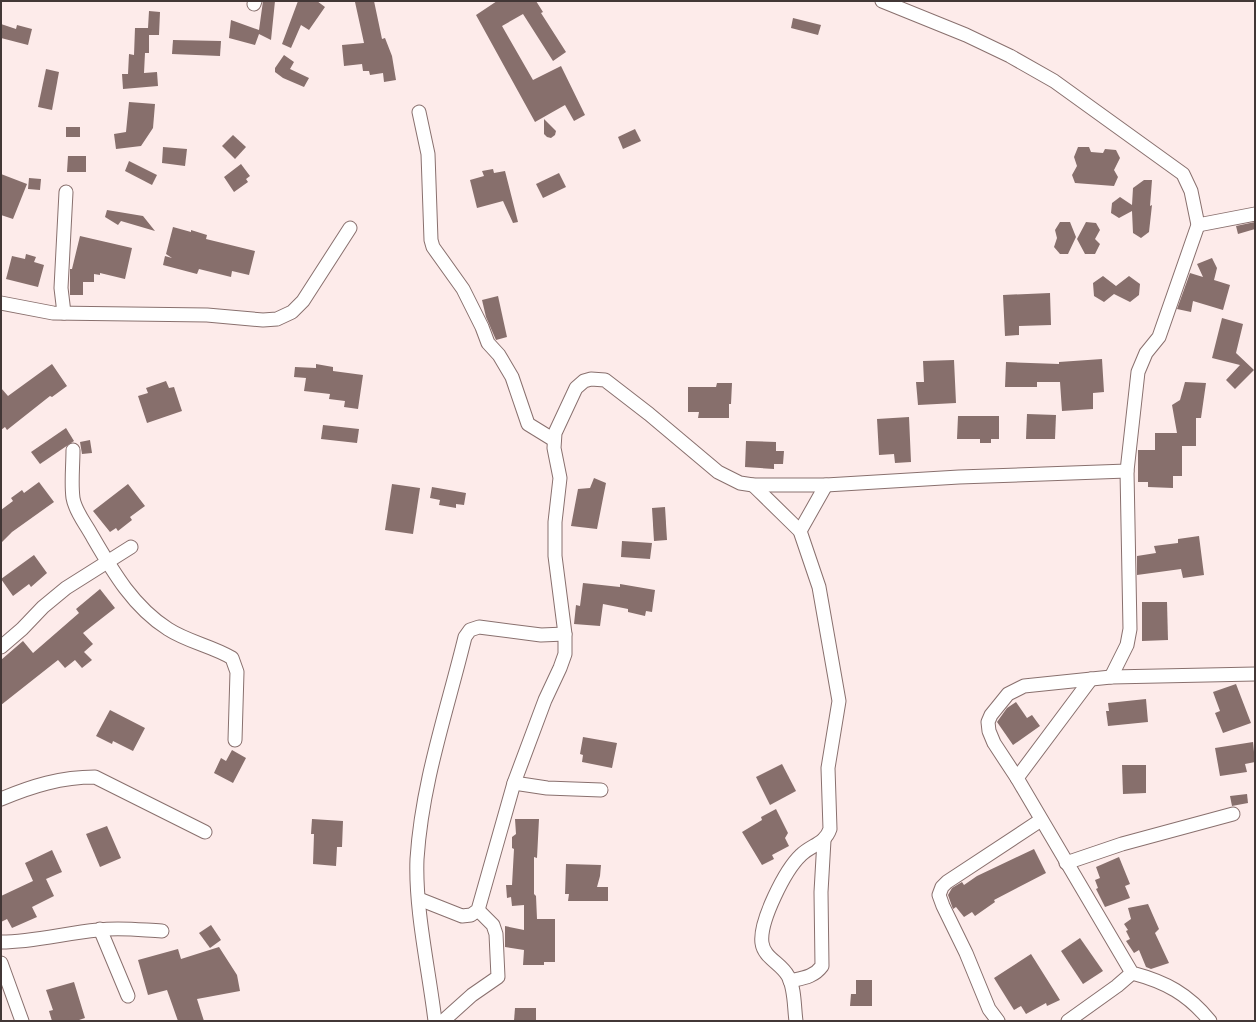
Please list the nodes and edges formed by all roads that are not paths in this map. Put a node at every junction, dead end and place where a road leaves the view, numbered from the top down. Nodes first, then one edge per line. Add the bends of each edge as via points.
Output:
1 (882, 1) edge
2 (419, 112) dead end
3 (66, 192) dead end
4 (1255, 214) edge
5 (1198, 225) junction
6 (350, 228) dead end
7 (1, 303) edge
8 (64, 313) junction
9 (554, 440) junction
10 (73, 450) dead end
11 (1127, 471) junction
12 (753, 485) junction
13 (826, 485) junction
14 (800, 531) junction
15 (131, 547) dead end
16 (107, 561) junction
17 (565, 634) junction
18 (1, 647) edge
19 (1255, 674) edge
20 (1110, 677) junction
21 (1091, 679) junction
22 (235, 740) dead end
23 (1017, 778) junction
24 (514, 783) junction
25 (600, 790) dead end
26 (1, 799) edge
27 (1233, 814) dead end
28 (1041, 820) junction
29 (205, 832) dead end
30 (824, 840) junction
31 (1066, 863) junction
32 (419, 899) junction
33 (478, 910) junction
34 (100, 929) junction
35 (162, 930) dead end
36 (1, 942) edge
37 (1, 963) edge
38 (1132, 973) junction
39 (790, 981) junction
40 (128, 996) dead end
41 (22, 1021) edge
42 (435, 1021) edge
43 (443, 1021) edge
44 (796, 1021) edge
45 (998, 1021) edge
46 (1068, 1021) edge
47 (1210, 1021) edge

1 - 5 street via 966,35 1060,85 1183,174 1191,191
2 - 9 street via 428,154 432,247 463,289 488,343 499,354 512,377 528,424
3 - 8 street via 61,288
4 - 5 street
5 - 11 street via 1159,337 1146,353 1138,372
6 - 8 street via 303,301 292,312 277,319 207,315
7 - 8 street via 43,312
9 - 12 street via 556,427 576,388 584,381 605,380 718,472 740,483
9 - 17 street via 560,478 555,522 555,556
10 - 16 street via 73,500
11 - 13 street
11 - 20 street via 1130,629 1127,645
12 - 13 street
12 - 14 street
13 - 14 street
14 - 30 street via 819,587 839,702 828,768 830,829
15 - 16 street
16 - 18 street via 66,588
16 - 22 street via 143,611 185,639 232,658 237,672
17 - 24 street via 564,659 545,700
17 - 32 street via 540,635 479,627 467,632 438,735 421,819 417,860
19 - 20 street
20 - 21 street
21 - 23 street
21 - 23 street via 1024,686 1008,694 993,711 988,722 989,731
23 - 28 street
24 - 25 street via 547,788
24 - 33 street
26 - 29 street via 55,780 95,778
27 - 31 street via 1122,844
28 - 31 street
28 - 45 street via 947,882 939,895 989,1009
30 - 39 street via 821,892 822,966 818,972 808,977
30 - 39 street via 801,854 794,863 764,919 761,934 763,950 788,974
31 - 38 street
32 - 33 street via 462,916 471,915
32 - 42 street
33 - 43 street via 493,925 496,934 498,977 472,995
34 - 35 street
34 - 36 street via 28,941
34 - 40 street
37 - 41 street
38 - 46 street
38 - 47 street via 1152,978 1171,987 1198,1006
39 - 44 street

